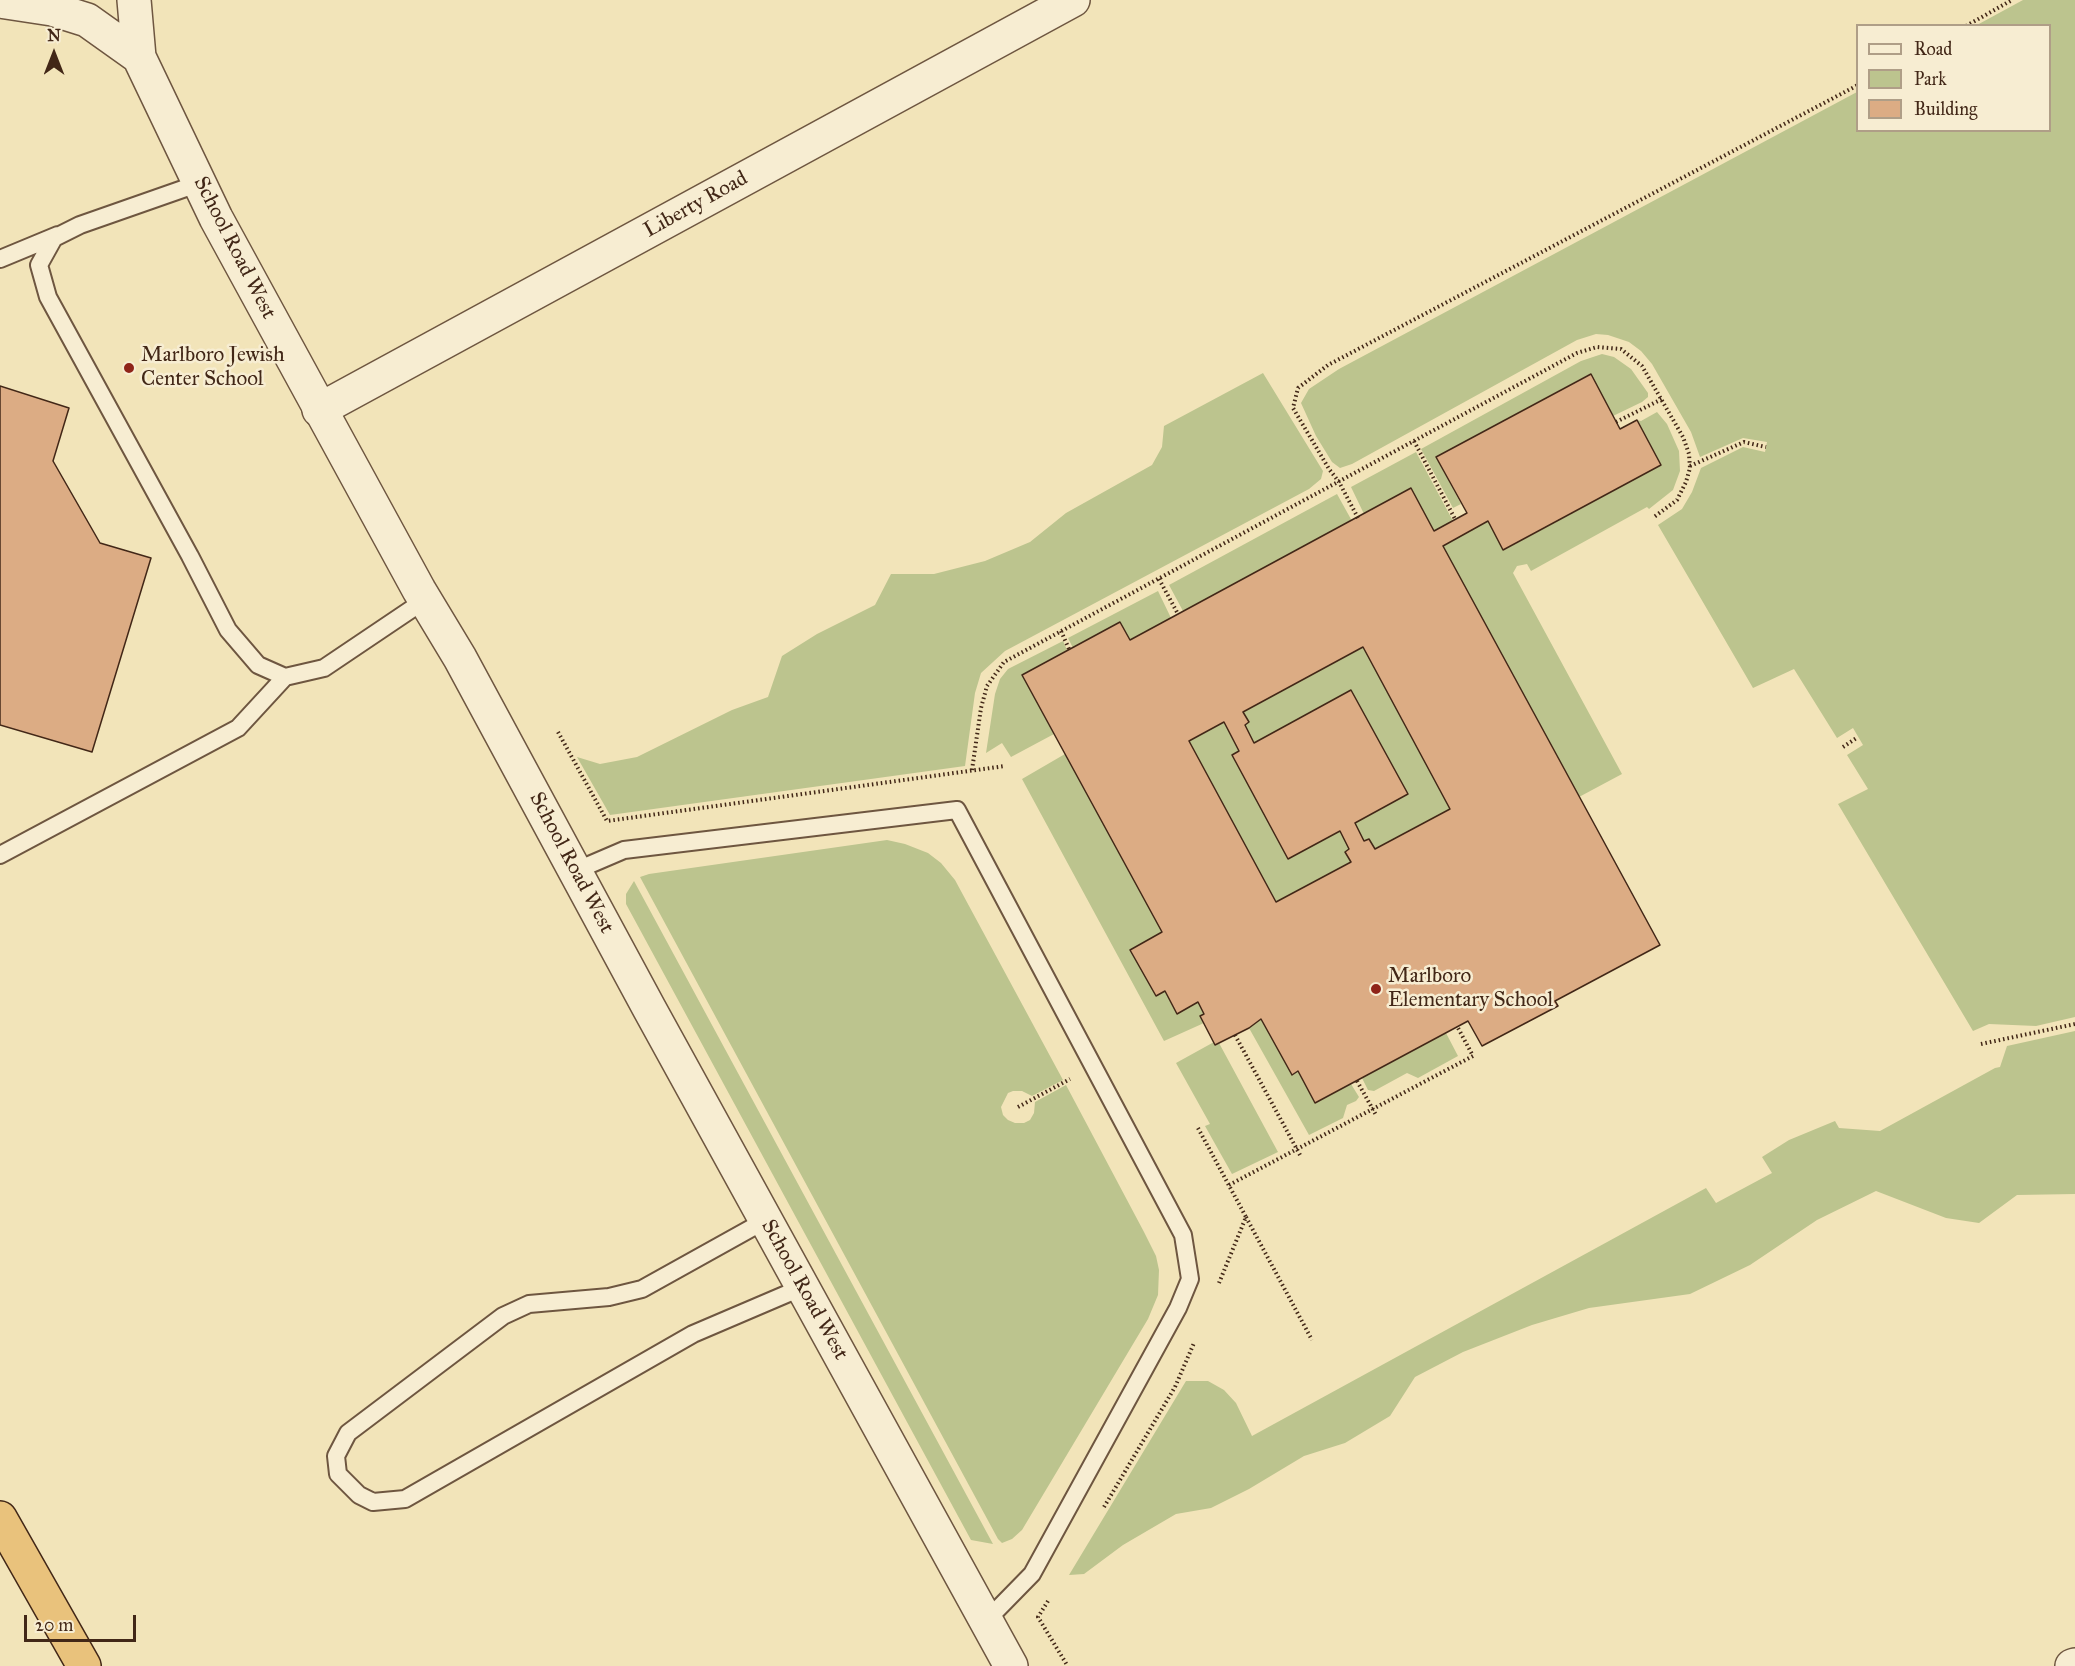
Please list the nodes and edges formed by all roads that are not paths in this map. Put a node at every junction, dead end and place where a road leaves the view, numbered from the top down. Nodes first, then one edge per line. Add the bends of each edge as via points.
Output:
1 (134, 0) edge
2 (1073, 0) edge
3 (0, 1) edge
4 (139, 57) junction
5 (200, 183) junction
6 (67, 231) junction
7 (0, 258) edge
8 (319, 410) junction
9 (425, 600) junction
10 (285, 677) junction
11 (0, 855) edge
12 (575, 870) junction
13 (766, 1220) junction
14 (803, 1287) junction
15 (0, 1518) edge
16 (987, 1620) junction
17 (84, 1666) edge
18 (1011, 1666) edge

1 - 4 street, School Road West
2 - 8 street, Liberty Road
3 - 4 street, School Road West via 52,9 87,20
4 - 5 street, School Road West
5 - 6 lane
5 - 8 street, School Road West
6 - 7 lane
6 - 10 lane via 54,238 39,265 48,297 228,630 258,665
8 - 9 street, School Road West
9 - 10 lane via 324,668
9 - 12 street, School Road West
10 - 11 lane via 238,728
12 - 13 street, School Road West
12 - 16 lane via 624,850 957,810 1183,1235 1190,1279 1178,1308 1032,1574
13 - 14 street, School Road West
13 - 14 lane via 642,1288 609,1297 529,1304 503,1316 348,1433 336,1456 338,1474 359,1495 373,1502 405,1499 693,1334
14 - 16 street, School Road West
15 - 17 highway
16 - 18 street, School Road West

